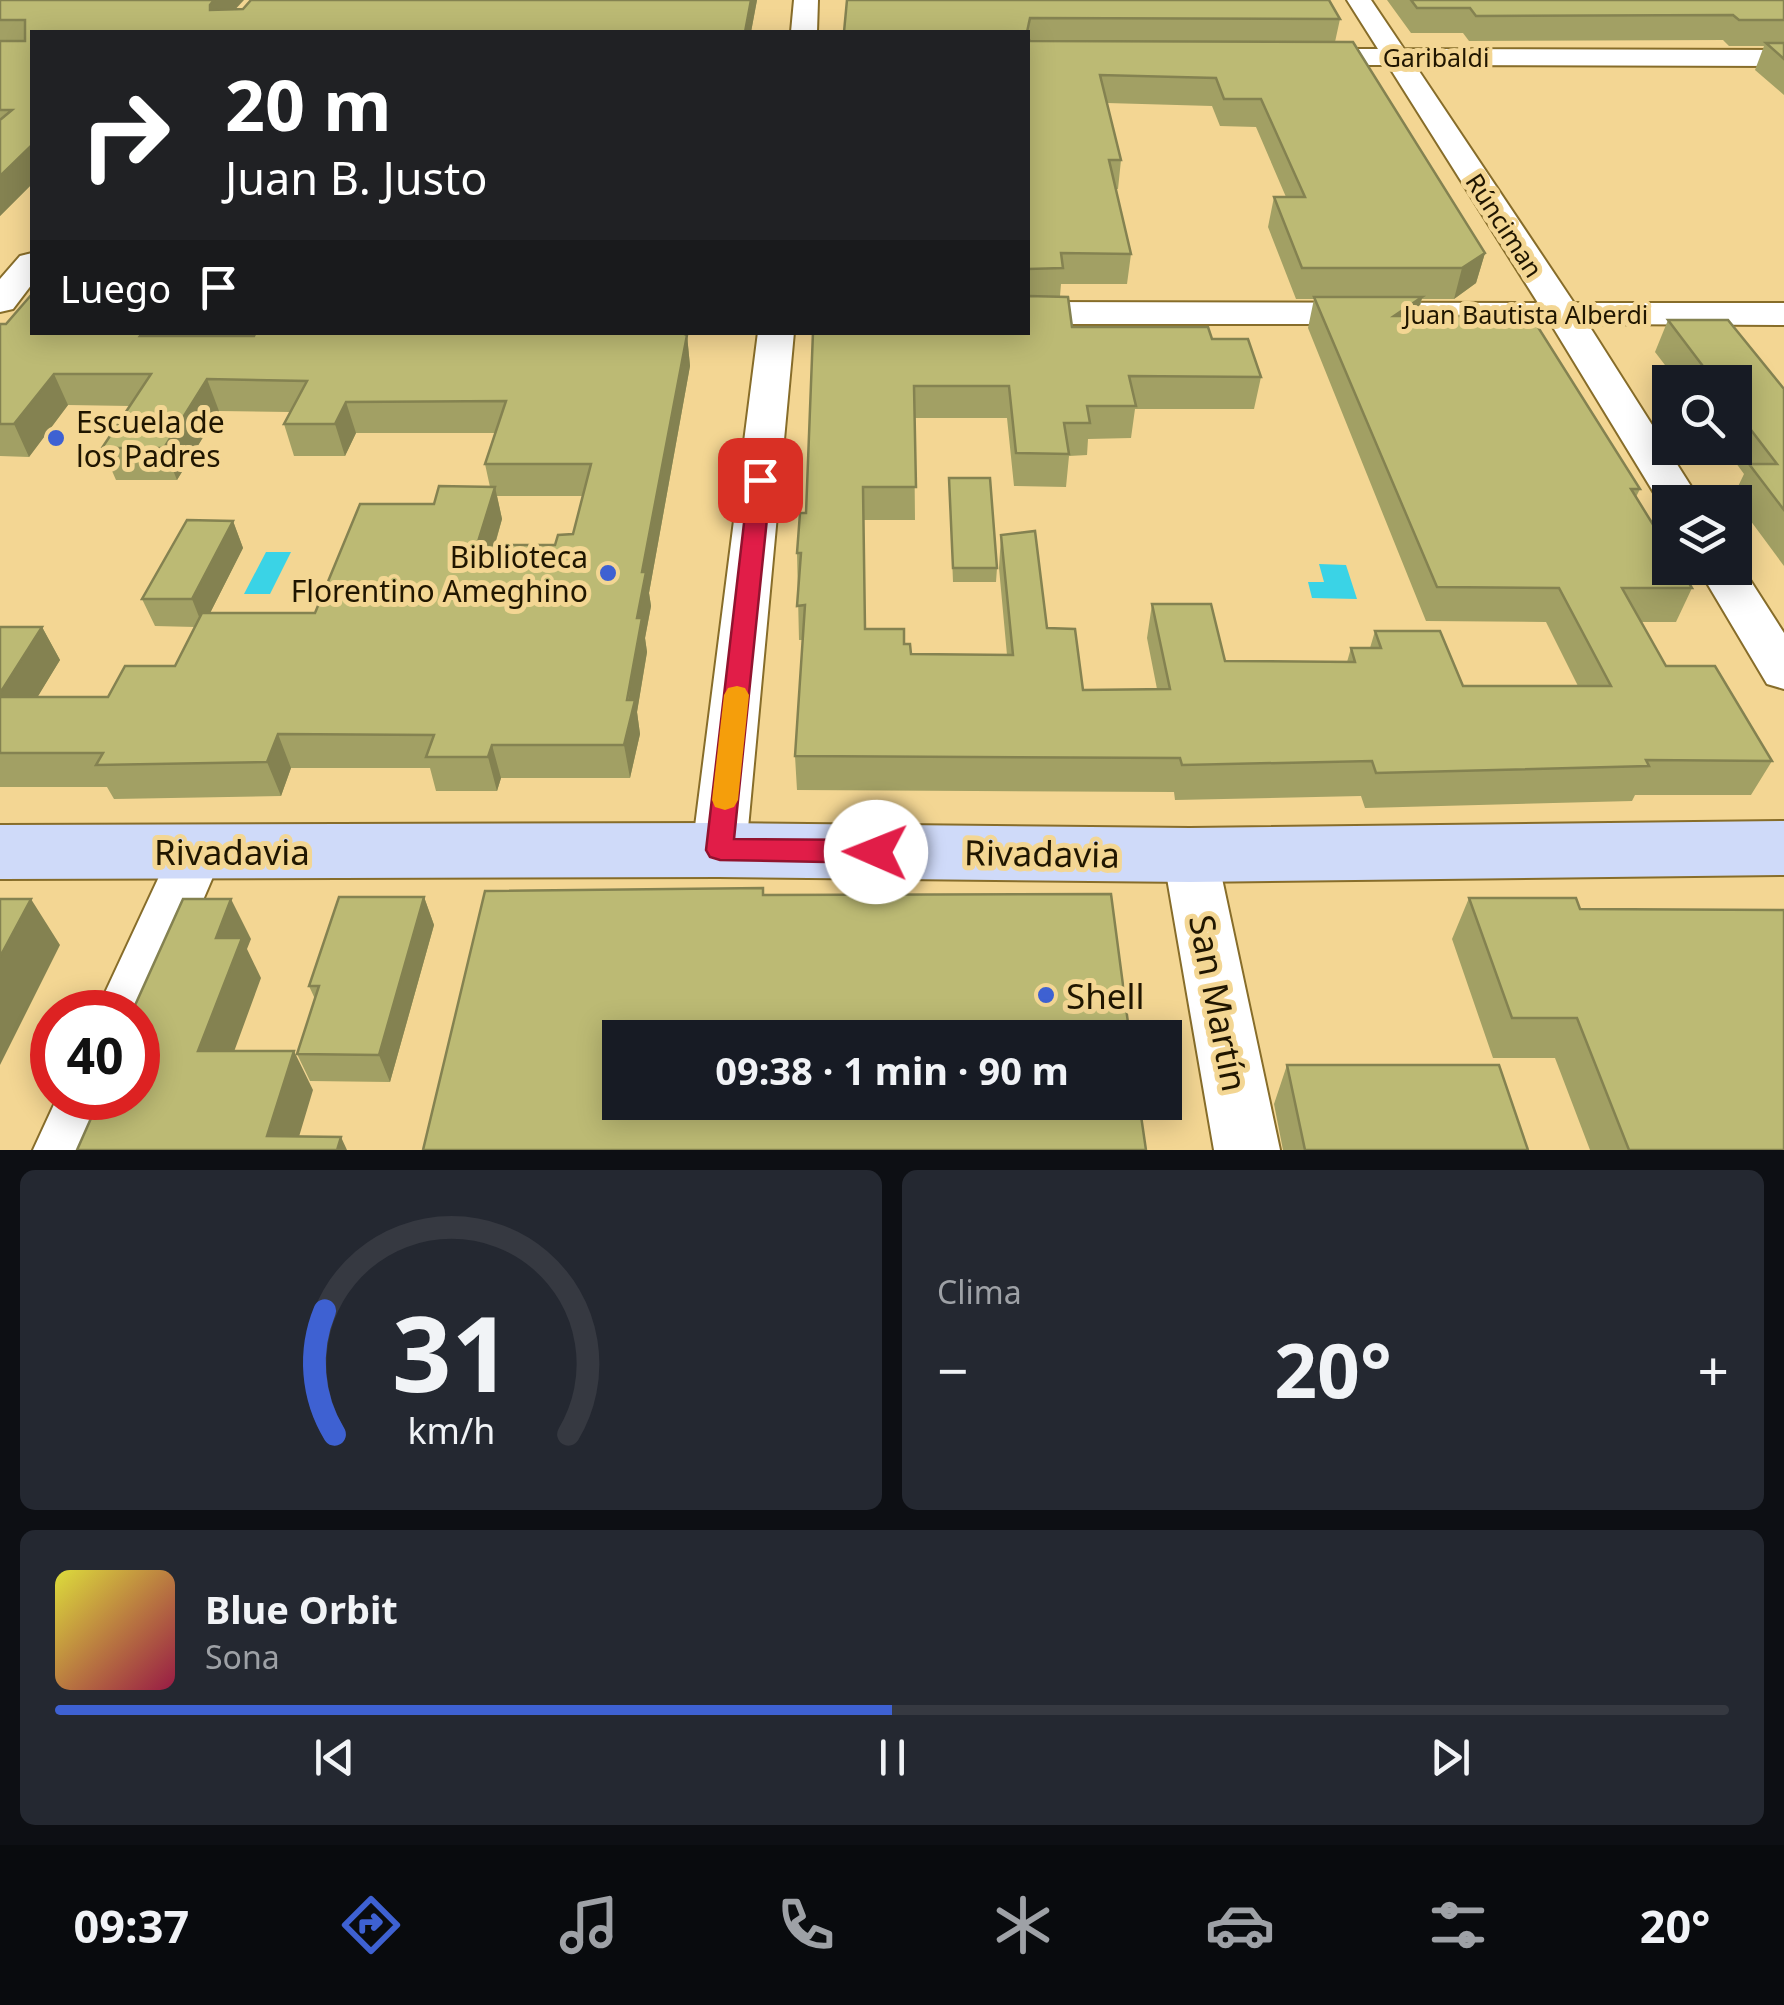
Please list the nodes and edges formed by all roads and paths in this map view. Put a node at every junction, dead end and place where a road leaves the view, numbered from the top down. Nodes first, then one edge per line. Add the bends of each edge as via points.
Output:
1 (806, 0) edge
2 (1359, 0) edge
3 (804, 30) edge
4 (1279, 57) edge
5 (1395, 57) junction
6 (1784, 58) edge
7 (30, 265) edge
8 (0, 301) edge
9 (1030, 312) edge
10 (1564, 314) junction
11 (1784, 314) edge
12 (0, 315) edge
13 (30, 315) edge
14 (776, 335) edge
15 (1670, 485) edge
16 (1730, 585) edge
17 (1784, 672) edge
18 (1784, 848) edge
19 (720, 850) junction
20 (0, 852) edge
21 (197, 852) junction
22 (1190, 855) junction
23 (136, 990) edge
24 (79, 1120) edge
25 (66, 1150) edge
26 (1247, 1150) edge

1 - 3 street
2 - 5 street, Rúnciman
4 - 5 street, Garibaldi
5 - 6 street, Garibaldi
5 - 10 street, Rúnciman
7 - 8 street
9 - 10 street, Juan Bautista Alberdi
10 - 11 street, Juan Bautista Alberdi
10 - 15 street, Rúnciman
12 - 13 street
14 - 19 street
16 - 17 street
18 - 22 street, Rivadavia
19 - 21 street, Rivadavia
19 - 22 street, Rivadavia
20 - 21 street, Rivadavia
21 - 23 street
22 - 26 street, San Martín
24 - 25 street

